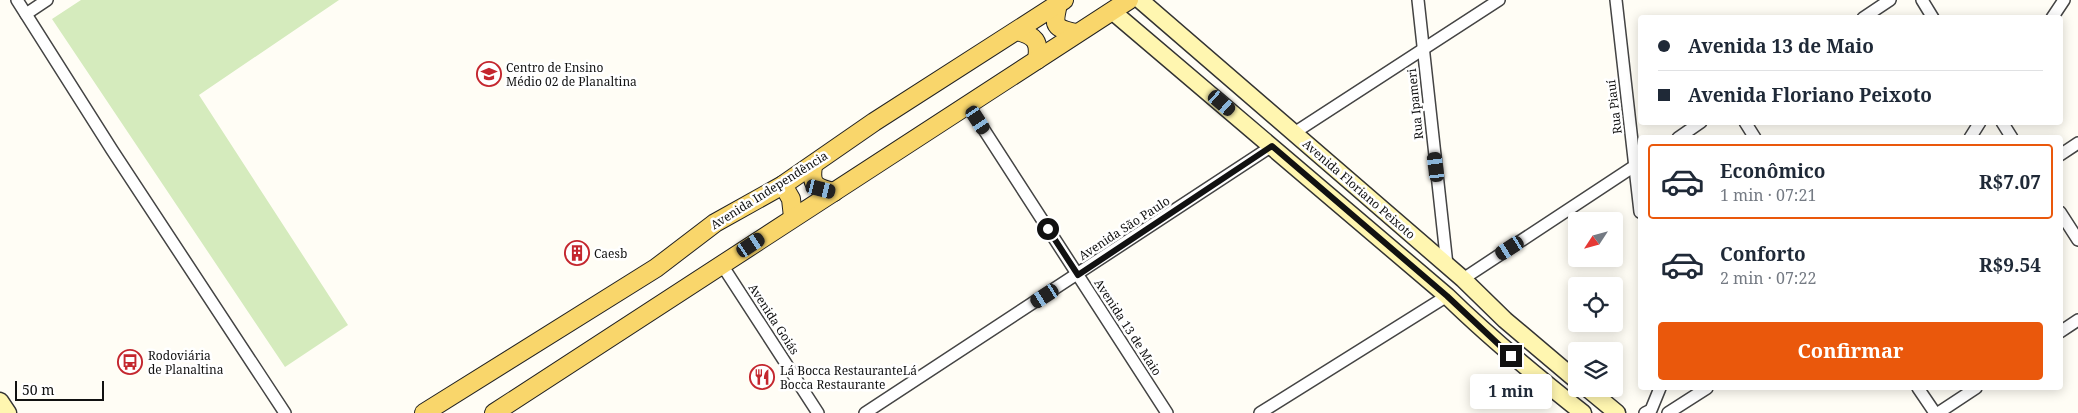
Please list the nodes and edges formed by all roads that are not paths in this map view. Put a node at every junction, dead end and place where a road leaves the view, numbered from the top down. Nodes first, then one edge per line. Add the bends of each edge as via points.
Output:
1 (17, 0) edge
2 (47, 0) edge
3 (1129, 0) edge
4 (1140, 0) edge
5 (1418, 0) edge
6 (1500, 0) edge
7 (1616, 0) edge
8 (1890, 0) edge
9 (1922, 0) edge
10 (2064, 0) edge
11 (1061, 2) edge
12 (1112, 11) junction
13 (26, 14) junction
14 (1868, 15) edge
15 (1931, 15) edge
16 (2054, 15) edge
17 (1017, 31) junction
18 (1076, 33) junction
19 (1423, 50) junction
20 (1037, 60) junction
21 (1215, 63) junction
22 (1196, 81) junction
23 (968, 105) junction
24 (1697, 125) edge
25 (1294, 133) junction
26 (1682, 135) edge
27 (2078, 143) edge
28 (1272, 146) junction
29 (2063, 153) edge
30 (1637, 165) edge
31 (813, 166) junction
32 (1638, 181) edge
33 (1351, 183) junction
34 (783, 185) junction
35 (834, 192) junction
36 (1338, 201) junction
37 (1381, 208) junction
38 (793, 217) junction
39 (2063, 217) edge
40 (1366, 226) junction
41 (2078, 240) edge
42 (722, 265) junction
43 (1446, 265) junction
44 (1078, 275) junction
45 (1463, 279) junction
46 (1447, 296) junction
47 (1505, 320) junction
48 (2078, 320) edge
49 (2063, 330) edge
50 (1487, 334) junction
51 (1538, 349) junction
52 (1524, 366) junction
53 (1568, 373) edge
54 (1659, 390) edge
55 (1704, 390) edge
56 (1919, 390) edge
57 (1973, 390) edge
58 (1598, 397) edge
59 (0, 401) edge
60 (1648, 411) edge
61 (8, 413) edge
62 (285, 413) edge
63 (424, 413) edge
64 (494, 413) edge
65 (818, 413) edge
66 (865, 413) edge
67 (1167, 413) edge
68 (1260, 413) edge
69 (1583, 413) edge
70 (1617, 413) edge
71 (1668, 413) edge
72 (1936, 413) edge

1 - 13 street
2 - 13 street
3 - 12 main road
4 - 21 street, Avenida Floriano Peixoto
5 - 19 street, Rua Ipameri
6 - 19 street
7 - 30 street, Rua Piauí
8 - 14 street
9 - 15 street
10 - 16 street
11 - 17 main road, Avenida Independência
11 - 18 main road via 1054,21 1056,26
12 - 18 main road
12 - 22 street, Avenida Floriano Peixoto
13 - 62 street
17 - 20 main road via 1031,35 1036,41 1039,48
17 - 31 main road, Avenida Independência via 862,129
18 - 20 main road
19 - 25 street
19 - 43 street, Rua Ipameri
20 - 23 main road
21 - 22 street
21 - 25 street, Avenida Floriano Peixoto
22 - 28 street, Avenida Floriano Peixoto
23 - 35 main road
23 - 44 street, Avenida 13 de Maio
24 - 26 street
25 - 33 street, Avenida Floriano Peixoto
27 - 29 street
28 - 36 street, Avenida Floriano Peixoto
28 - 44 street, Avenida São Paulo
30 - 32 street, Rua Piauí
30 - 45 street
31 - 34 main road, Avenida Independência
31 - 35 main road via 811,176 814,184
33 - 36 street via 1355,188 1354,199 1343,204
33 - 37 street, Avenida Floriano Peixoto
34 - 38 main road via 791,199
34 - 63 main road, Avenida Independência via 730,213 656,268
35 - 38 main road
36 - 40 street, Avenida Floriano Peixoto
37 - 40 street via 1369,205 1364,209 1361,215
37 - 43 street, Avenida Floriano Peixoto
38 - 42 main road
39 - 41 street
40 - 46 street, Avenida Floriano Peixoto
42 - 64 main road
42 - 65 street, Avenida Goiás
43 - 45 street, Avenida Floriano Peixoto
44 - 66 street, Avenida São Paulo
44 - 67 street, Avenida 13 de Maio
45 - 47 street, Avenida Floriano Peixoto
46 - 50 street, Avenida Floriano Peixoto
46 - 68 street
47 - 50 street via 1504,332
47 - 51 street, Avenida Floriano Peixoto
48 - 49 street
50 - 52 street, Avenida Floriano Peixoto
51 - 52 street via 1528,349 1524,353
51 - 53 street, Avenida Floriano Peixoto
52 - 69 street, Avenida Floriano Peixoto
54 - 60 street
55 - 71 street
56 - 72 street
57 - 72 street
58 - 70 street
59 - 61 street

